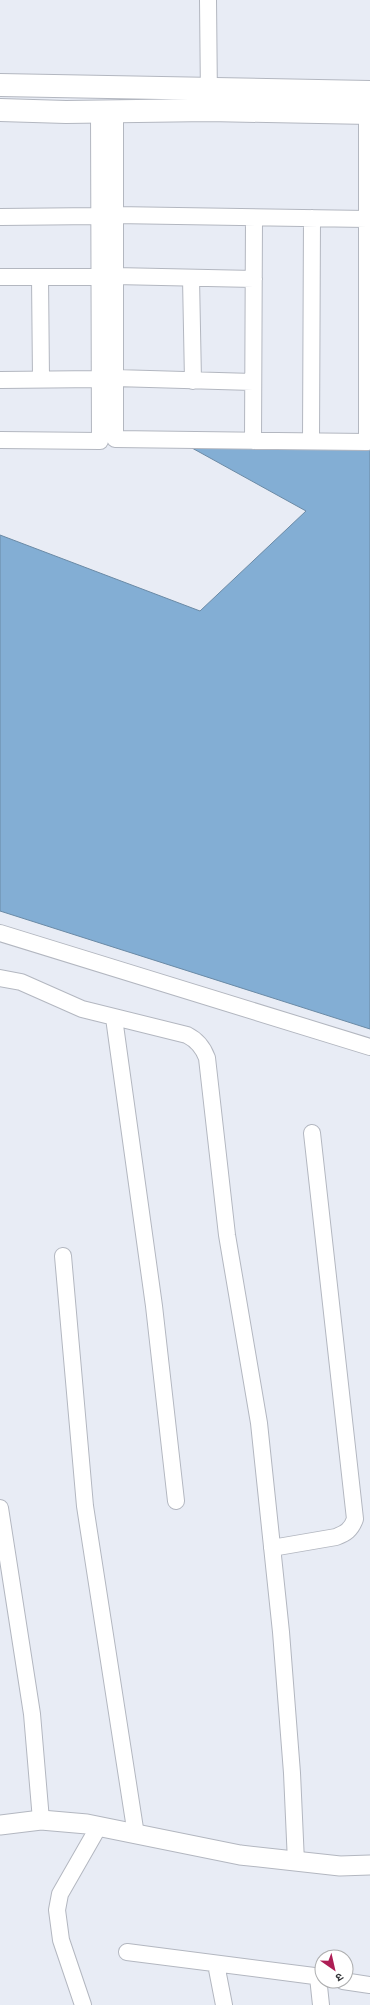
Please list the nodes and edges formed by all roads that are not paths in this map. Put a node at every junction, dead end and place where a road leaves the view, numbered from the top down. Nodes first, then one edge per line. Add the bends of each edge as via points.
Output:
1 (208, 0) edge
2 (0, 85) edge
3 (370, 92) edge
4 (209, 99) junction
5 (0, 110) edge
6 (107, 112) junction
7 (369, 113) edge
8 (115, 215) junction
9 (0, 216) edge
10 (98, 216) junction
11 (254, 218) junction
12 (312, 218) junction
13 (368, 219) junction
14 (115, 276) junction
15 (0, 277) edge
16 (40, 277) junction
17 (99, 277) junction
18 (191, 278) junction
19 (254, 278) junction
20 (107, 378) junction
21 (41, 379) junction
22 (0, 380) edge
23 (193, 381) junction
24 (253, 382) junction
25 (0, 440) edge
26 (253, 441) junction
27 (311, 441) junction
28 (0, 933) edge
29 (0, 978) edge
30 (114, 1018) junction
31 (370, 1047) edge
32 (312, 1133) dead end
33 (63, 1256) dead end
34 (176, 1502) dead end
35 (0, 1508) edge
36 (272, 1548) junction
37 (41, 1820) junction
38 (0, 1825) edge
39 (99, 1826) junction
40 (136, 1835) junction
41 (296, 1862) junction
42 (370, 1865) edge
43 (127, 1952) dead end
44 (216, 1964) junction
45 (314, 1976) edge
46 (354, 1983) edge
47 (370, 1986) edge
48 (320, 1989) edge
49 (83, 2005) edge
50 (224, 2005) edge
51 (321, 2005) edge

1 - 4 street
2 - 4 main road
3 - 4 main road
4 - 6 main road
4 - 7 main road
5 - 6 main road
6 - 8 street
6 - 10 street
7 - 13 street
8 - 11 street
8 - 14 street
9 - 10 street
10 - 17 street
11 - 12 street
11 - 19 street
12 - 13 street
12 - 27 street
13 - 27 street via 367,442
14 - 18 street
14 - 20 street
15 - 16 street
16 - 17 street
16 - 21 street
17 - 20 street
18 - 19 street
18 - 23 street
19 - 24 street
20 - 21 street
20 - 23 street
20 - 25 street via 100,441
20 - 26 street via 115,439
21 - 22 street
23 - 24 street
24 - 26 street
26 - 27 street
28 - 31 street
29 - 30 street via 21,982 61,1001
30 - 34 street via 154,1306
30 - 36 street via 186,1035 195,1039 207,1058 227,1235 259,1423
32 - 36 street via 355,1519 346,1533 336,1537
33 - 40 street via 85,1506
35 - 37 street via 32,1714
36 - 41 street via 292,1773
37 - 38 street
37 - 39 street
39 - 40 street
39 - 49 street via 60,1894 57,1910 62,1940
40 - 41 street via 240,1855
41 - 42 street via 340,1866
43 - 44 street
44 - 45 street
44 - 50 street
46 - 47 street
48 - 51 street

